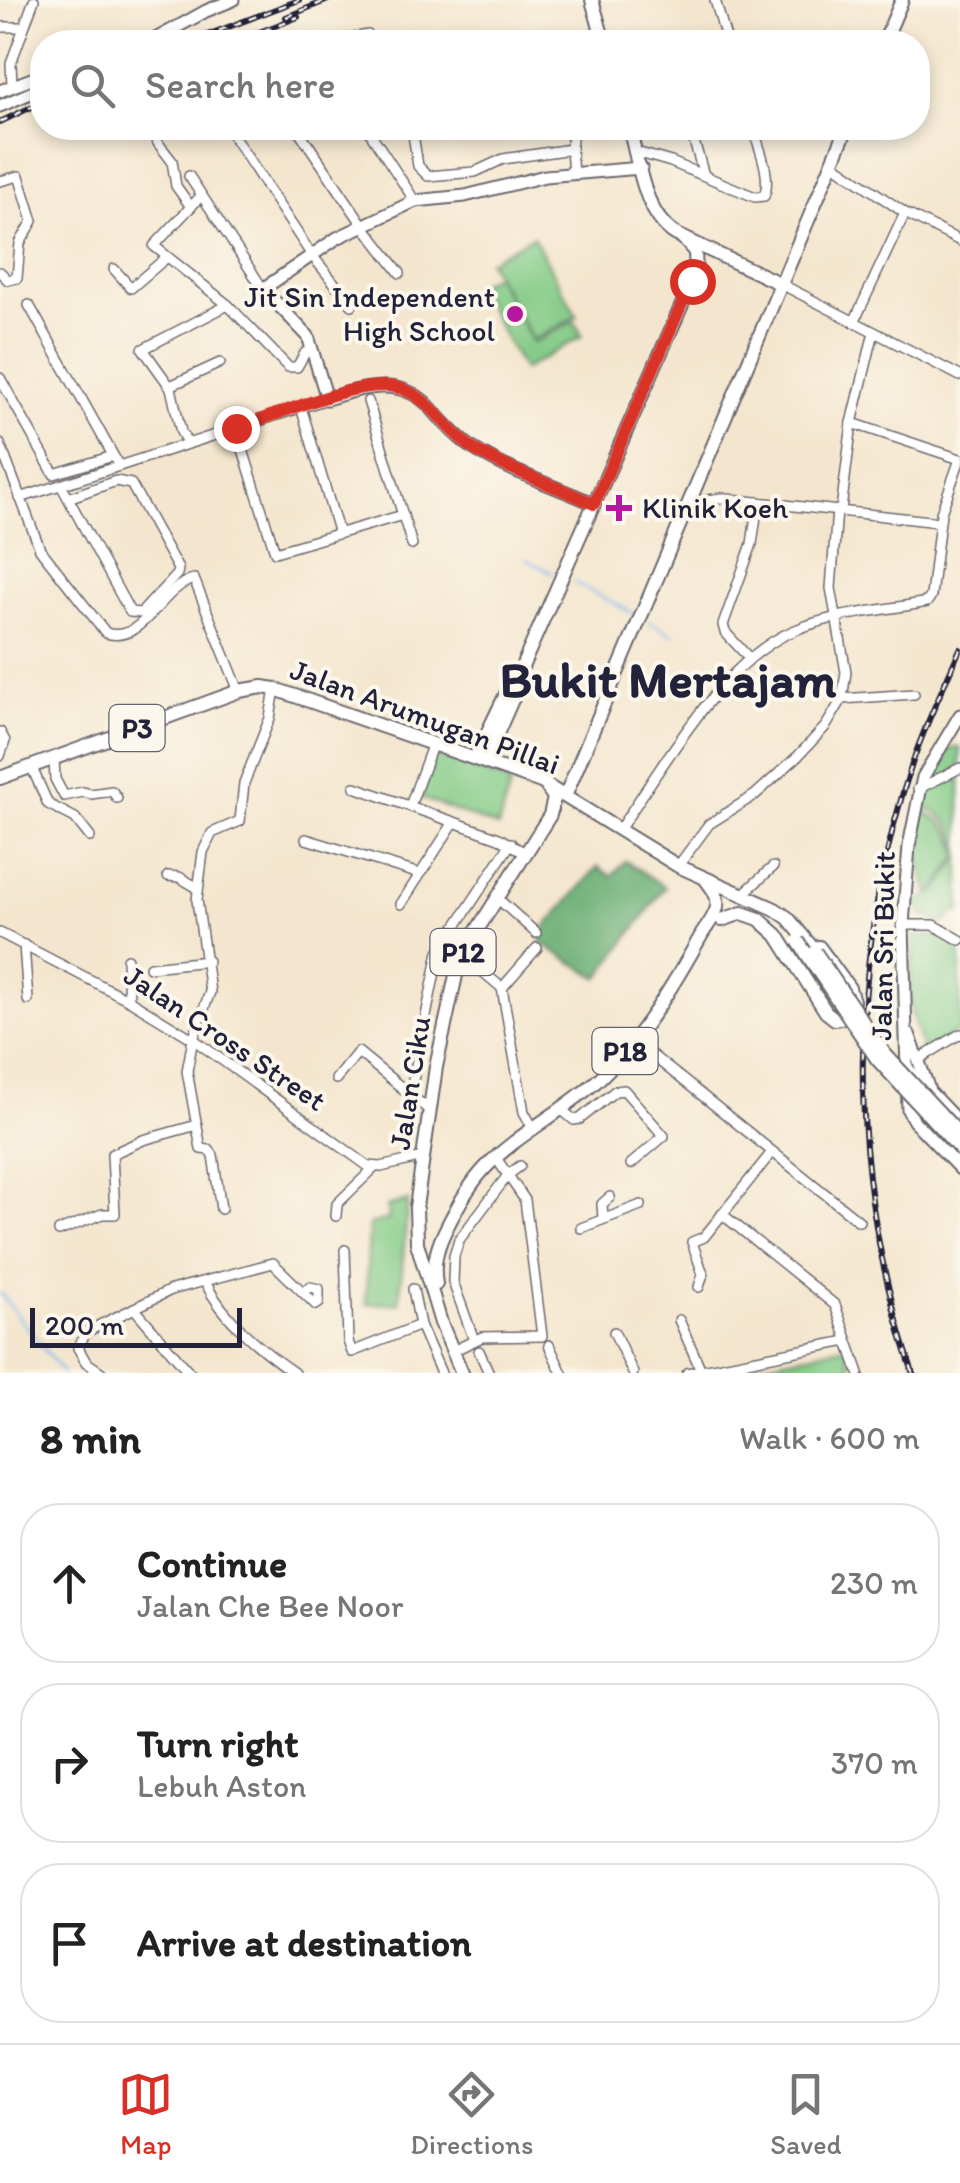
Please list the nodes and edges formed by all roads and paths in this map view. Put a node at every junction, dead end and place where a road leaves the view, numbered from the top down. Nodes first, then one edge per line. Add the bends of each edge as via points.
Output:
1 (34, 0) edge
2 (233, 0) edge
3 (592, 0) edge
4 (715, 0) edge
5 (902, 0) edge
6 (0, 27) edge
7 (23, 27) junction
8 (172, 30) edge
9 (601, 30) edge
10 (724, 30) edge
11 (889, 30) edge
12 (30, 80) edge
13 (6, 88) edge
14 (30, 93) edge
15 (0, 106) edge
16 (157, 140) edge
17 (236, 140) edge
18 (306, 140) edge
19 (375, 140) edge
20 (414, 140) edge
21 (572, 140) edge
22 (632, 140) edge
23 (694, 140) edge
24 (757, 140) edge
25 (842, 140) edge
26 (571, 149) junction
27 (636, 152) junction
28 (832, 163) junction
29 (640, 168) junction
30 (475, 172) junction
31 (573, 174) junction
32 (704, 175) junction
33 (189, 176) dead end
34 (0, 181) edge
35 (484, 189) junction
36 (201, 196) junction
37 (415, 202) junction
38 (191, 207) junction
39 (905, 213) junction
40 (364, 226) junction
41 (684, 238) junction
42 (960, 241) edge
43 (310, 254) junction
44 (167, 257) junction
45 (737, 264) junction
46 (114, 270) dead end
47 (0, 272) edge
48 (400, 273) dead end
49 (696, 273) junction
50 (781, 284) junction
51 (263, 288) junction
52 (228, 305) junction
53 (352, 305) dead end
54 (29, 306) dead end
55 (854, 322) junction
56 (874, 332) junction
57 (312, 349) junction
58 (220, 363) dead end
59 (960, 376) edge
60 (0, 378) edge
61 (170, 386) junction
62 (327, 399) junction
63 (368, 401) dead end
64 (301, 407) junction
65 (852, 423) junction
66 (240, 440) dead end
67 (0, 444) edge
68 (188, 444) junction
69 (113, 456) junction
70 (119, 466) junction
71 (701, 474) junction
72 (61, 485) junction
73 (20, 498) junction
74 (68, 498) junction
75 (721, 498) junction
76 (758, 502) junction
77 (594, 504) junction
78 (688, 504) junction
79 (839, 510) junction
80 (403, 515) junction
81 (939, 522) junction
82 (339, 534) junction
83 (412, 545) dead end
84 (835, 618) junction
85 (749, 658) junction
86 (275, 689) junction
87 (238, 691) junction
88 (914, 694) dead end
89 (842, 699) junction
90 (960, 715) edge
91 (0, 732) edge
92 (418, 737) junction
93 (432, 743) junction
94 (0, 758) edge
95 (54, 758) junction
96 (480, 759) junction
97 (32, 768) junction
98 (422, 768) junction
99 (960, 768) edge
100 (2, 778) edge
101 (541, 782) junction
102 (355, 787) dead end
103 (918, 789) junction
104 (566, 794) junction
105 (117, 798) dead end
106 (410, 806) junction
107 (585, 808) junction
108 (550, 815) junction
109 (454, 822) junction
110 (618, 830) junction
111 (90, 836) dead end
112 (306, 839) dead end
113 (511, 844) junction
114 (526, 853) junction
115 (678, 866) junction
116 (773, 867) dead end
117 (420, 874) junction
118 (168, 876) dead end
119 (704, 878) junction
120 (198, 888) junction
121 (743, 894) junction
122 (497, 898) junction
123 (401, 904) dead end
124 (776, 913) junction
125 (722, 920) junction
126 (904, 925) junction
127 (0, 933) edge
128 (536, 933) dead end
129 (960, 940) edge
130 (24, 945) junction
131 (537, 948) dead end
132 (694, 952) junction
133 (460, 957) junction
134 (128, 960) dead end
135 (208, 960) junction
136 (150, 967) dead end
137 (502, 988) junction
138 (28, 1000) dead end
139 (130, 1000) junction
140 (960, 1034) edge
141 (192, 1039) junction
142 (633, 1040) junction
143 (912, 1064) junction
144 (336, 1080) dead end
145 (410, 1095) junction
146 (430, 1110) junction
147 (562, 1110) junction
148 (197, 1124) junction
149 (960, 1124) edge
150 (534, 1130) junction
151 (960, 1135) edge
152 (960, 1149) edge
153 (772, 1152) junction
154 (423, 1157) junction
155 (496, 1158) junction
156 (631, 1164) dead end
157 (520, 1166) dead end
158 (374, 1168) junction
159 (960, 1170) edge
160 (508, 1174) junction
161 (610, 1197) dead end
162 (641, 1205) dead end
163 (416, 1207) junction
164 (456, 1207) junction
165 (221, 1209) dead end
166 (722, 1214) junction
167 (336, 1216) dead end
168 (603, 1218) junction
169 (859, 1221) dead end
170 (581, 1228) dead end
171 (59, 1230) dead end
172 (344, 1250) dead end
173 (429, 1260) junction
174 (206, 1282) junction
175 (699, 1287) dead end
176 (413, 1289) dead end
177 (304, 1292) dead end
178 (134, 1308) junction
179 (678, 1320) dead end
180 (420, 1325) junction
181 (614, 1332) dead end
182 (474, 1340) junction
183 (848, 1340) junction
184 (548, 1345) dead end
185 (460, 1348) junction
186 (479, 1350) dead end
187 (700, 1368) junction
188 (102, 1373) edge
189 (190, 1373) edge
190 (294, 1373) edge
191 (441, 1373) edge
192 (462, 1373) edge
193 (470, 1373) edge
194 (489, 1373) edge
195 (562, 1373) edge
196 (633, 1373) edge
197 (687, 1373) edge
198 (860, 1373) edge

1 - 7 street
2 - 8 street
3 - 9 main road
4 - 10 street
5 - 11 main road
6 - 7 street
7 - 13 street
12 - 13 street
14 - 15 street
16 - 38 street
17 - 43 street
18 - 40 street
19 - 37 street
20 - 30 street via 421,172 428,176
21 - 26 street
22 - 27 main road
23 - 32 street
24 - 32 street via 764,196
25 - 28 main road
26 - 30 street via 502,159
26 - 31 street
27 - 29 main road
27 - 32 street
28 - 39 street
28 - 50 main road
29 - 31 street
29 - 41 main road via 656,215
30 - 35 street
31 - 35 street
33 - 36 street
34 - 47 street via 19,176 33,222 20,243 17,278
35 - 37 street
36 - 38 street
36 - 51 street
37 - 40 street
38 - 44 street via 154,246
39 - 42 street
39 - 55 street
40 - 43 street
40 - 48 street
41 - 45 main road
41 - 49 main road via 695,252
43 - 51 street
43 - 53 street
44 - 46 street via 131,288
44 - 52 street
45 - 49 main road via 715,262
45 - 50 main road
49 - 77 main road
50 - 55 street
50 - 71 main road
51 - 57 street via 308,336
52 - 57 street via 288,367 298,367
52 - 61 street via 144,346
54 - 69 street
55 - 56 street
56 - 59 street
56 - 65 street
57 - 62 street
58 - 61 street
60 - 69 street via 54,474
61 - 68 street
62 - 64 street
62 - 77 street via 362,388 406,390 474,450
63 - 80 street
64 - 68 street
64 - 82 street
65 - 79 street
65 - 81 street via 960,459
66 - 82 street via 275,552
67 - 73 street
68 - 70 street
69 - 70 street
70 - 72 street
71 - 75 street via 703,487
71 - 78 main road
72 - 73 street
72 - 74 street
73 - 87 street via 40,549 112,636 132,629 194,579
74 - 74 street via 124,480 130,484 178,569 141,613 130,612
75 - 76 street
75 - 78 street
76 - 79 street
76 - 85 street via 752,544 723,625
77 - 96 main road
78 - 104 main road
79 - 81 street
79 - 84 street via 831,588
80 - 82 street
80 - 83 street
81 - 84 street via 927,602
84 - 85 street via 785,634
84 - 89 street via 846,672
85 - 110 street via 709,702
86 - 87 main road, Jalan Arumugan Pillai / P3
86 - 92 main road, Jalan Arumugan Pillai / P3
86 - 120 street via 244,783 240,821 212,832
87 - 95 main road, Jalan Arumugan Pillai / P3
88 - 89 street
89 - 115 street via 798,756 709,824
90 - 103 street, Jalan Sri Bukit
91 - 94 street
92 - 93 main road, Jalan Arumugan Pillai / P3
92 - 98 street
93 - 96 main road, Jalan Arumugan Pillai / P3
93 - 98 street
94 - 100 street
95 - 97 main road, Jalan Arumugan Pillai / P3
95 - 105 street via 64,796 112,791
96 - 101 main road, Jalan Arumugan Pillai / P3
97 - 100 main road, Jalan Arumugan Pillai / P3
97 - 111 street via 48,804 76,818
98 - 106 street
99 - 103 street
101 - 104 main road, Jalan Arumugan Pillai / P3
101 - 108 main road via 554,798
102 - 106 street
103 - 126 street, Jalan Sri Bukit
104 - 107 main road, Jalan Arumugan Pillai / P3
106 - 109 street
107 - 108 main road via 564,806
107 - 110 main road, Jalan Arumugan Pillai / P3
108 - 114 main road, Jalan Ciku / P12
109 - 113 street
109 - 117 street
110 - 115 main road, Jalan Arumugan Pillai / P3
112 - 117 street
113 - 114 street
113 - 145 street via 439,952
114 - 122 main road, Jalan Ciku / P12
115 - 119 main road, Jalan Arumugan Pillai / P3
116 - 121 street
117 - 123 street
118 - 120 street
119 - 121 main road, Jalan Arumugan Pillai
119 - 132 main road, P18 via 718,904
120 - 135 street
121 - 124 main road
121 - 125 main road via 774,900 794,916 848,988 854,1001 849,1015 834,1019 826,1012 767,925 742,913
122 - 128 street
122 - 133 main road, Jalan Ciku / P12
124 - 125 main road via 741,906
124 - 151 main road, bridge via 800,931 884,1053
124 - 152 main road, bridge via 877,1059
125 - 132 main road, P18
126 - 129 street via 934,925
126 - 143 street, Jalan Sri Bukit
127 - 130 street, Jalan Cross Street
130 - 138 street
130 - 139 street, Jalan Cross Street
131 - 137 street
132 - 142 main road, P18
133 - 137 street
133 - 146 main road, Jalan Ciku / P12
134 - 139 street
135 - 136 street
135 - 141 street via 210,992
137 - 150 street via 524,1112
139 - 141 street, Jalan Cross Street
140 - 143 street
141 - 148 street via 187,1071
141 - 158 street, Jalan Cross Street
142 - 147 main road, P18
142 - 153 street
143 - 149 street
143 - 159 street, Jalan Sri Bukit via 910,1115
144 - 145 street via 358,1052
145 - 146 street
146 - 154 main road, Jalan Ciku / P12
147 - 150 main road, P18
147 - 156 street via 580,1119 624,1090 664,1136
148 - 165 street via 201,1148 212,1155
148 - 171 street via 112,1154 115,1214
150 - 155 main road, P18
153 - 166 street
153 - 169 street
154 - 158 street
154 - 163 main road, Jalan Ciku / P12
155 - 160 street
155 - 164 main road, P18
157 - 160 street
158 - 167 street via 336,1204
160 - 182 street via 454,1256 453,1282
160 - 182 street via 525,1200 542,1336
161 - 168 street via 602,1204
162 - 168 street
163 - 164 main road via 431,1228
163 - 173 main road, P12 via 417,1243
164 - 173 main road
166 - 175 street via 692,1242 703,1274
166 - 183 street via 835,1306
168 - 170 street
172 - 180 street via 352,1352
173 - 185 main road, P12
173 - 192 main road, P12 via 441,1323
174 - 177 street via 264,1264 279,1266
174 - 178 street
174 - 190 street via 234,1322
176 - 180 street
178 - 188 street via 86,1332 78,1348
178 - 189 street
179 - 187 street
180 - 191 street
181 - 196 street
182 - 185 street
183 - 187 street
183 - 198 street
184 - 195 street
185 - 193 main road, P12
186 - 194 street
187 - 197 street

